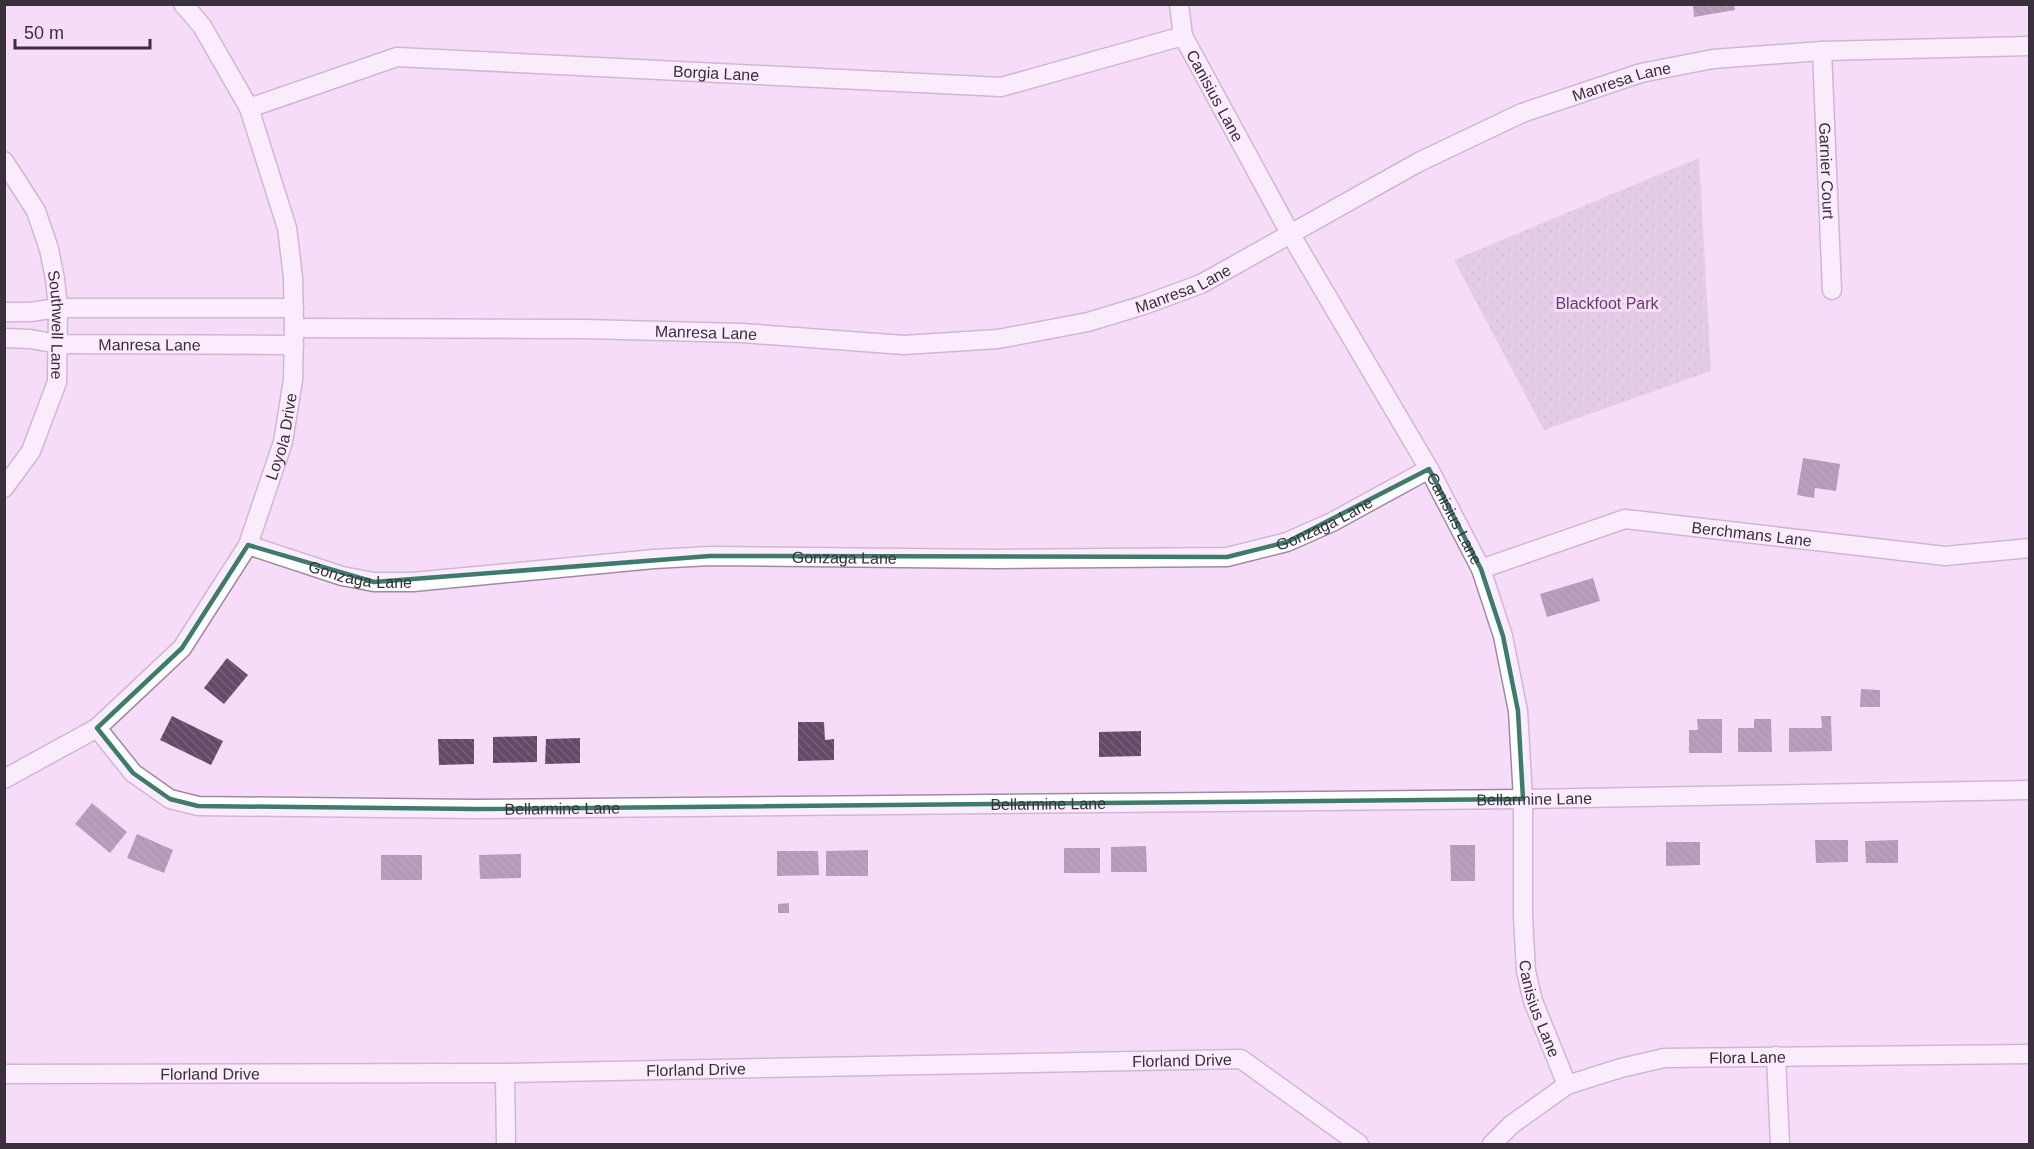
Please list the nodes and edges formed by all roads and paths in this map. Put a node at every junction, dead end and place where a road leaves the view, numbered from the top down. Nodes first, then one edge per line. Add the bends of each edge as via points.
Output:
1 (183, 4) edge
2 (1179, 4) edge
3 (1183, 36) junction
4 (2030, 46) edge
5 (1822, 51) junction
6 (249, 108) junction
7 (4, 161) edge
8 (1291, 235) junction
9 (1832, 290) dead end
10 (58, 308) junction
11 (294, 308) junction
12 (4, 312) edge
13 (294, 337) junction
14 (4, 338) edge
15 (58, 344) junction
16 (1429, 469) junction
17 (4, 488) edge
18 (248, 545) junction
19 (2030, 548) edge
20 (1481, 568) junction
21 (97, 728) junction
22 (4, 779) edge
23 (2030, 790) edge
24 (1523, 799) junction
25 (2030, 1054) edge
26 (1776, 1056) junction
27 (505, 1073) junction
28 (4, 1074) edge
29 (1567, 1085) junction
30 (506, 1144) edge
31 (1359, 1144) edge
32 (1492, 1144) edge
33 (1780, 1144) edge

1 - 6 street, Loyola Drive via 202,26
2 - 3 street, Canisius Lane
3 - 6 street, Borgia Lane via 1001,87 397,57
3 - 8 street, Canisius Lane
4 - 5 street, Manresa Lane
5 - 8 street, Manresa Lane via 1713,59 1641,73 1522,113 1419,162
5 - 9 street, Garnier Court
6 - 11 street, Loyola Drive via 287,228
7 - 10 street, Southwell Lane via 36,211 50,249
8 - 13 street, Manresa Lane via 1201,284 1144,306 1088,322 998,339 904,345 708,332 584,329
8 - 16 street, Canisius Lane
10 - 11 street
10 - 12 street
10 - 15 street, Southwell Lane
11 - 13 street, Loyola Drive
13 - 15 street, Manresa Lane
13 - 18 street, Loyola Drive via 293,380 282,442
14 - 15 street, Manresa Lane
15 - 17 street, Southwell Lane via 57,382 31,451
16 - 18 street, Gonzaga Lane via 1287,542 1227,557 710,556 375,582 342,576
16 - 20 street, Canisius Lane
18 - 21 street, Loyola Drive via 182,648
19 - 20 street, Berchmans Lane via 1946,556 1625,519
20 - 24 street, Canisius Lane via 1503,636 1518,711
21 - 22 street, Loyola Drive
21 - 24 street, Bellarmine Lane via 133,774 170,799 198,806 475,809
23 - 24 street, Bellarmine Lane
24 - 29 street, Canisius Lane via 1526,971 1533,1001
25 - 26 street, Flora Lane
26 - 29 street, Flora Lane via 1664,1058
26 - 33 street
27 - 28 street, Florland Drive
27 - 30 street
27 - 31 street, Florland Drive via 1241,1059
29 - 32 street, Flora Lane via 1511,1125

